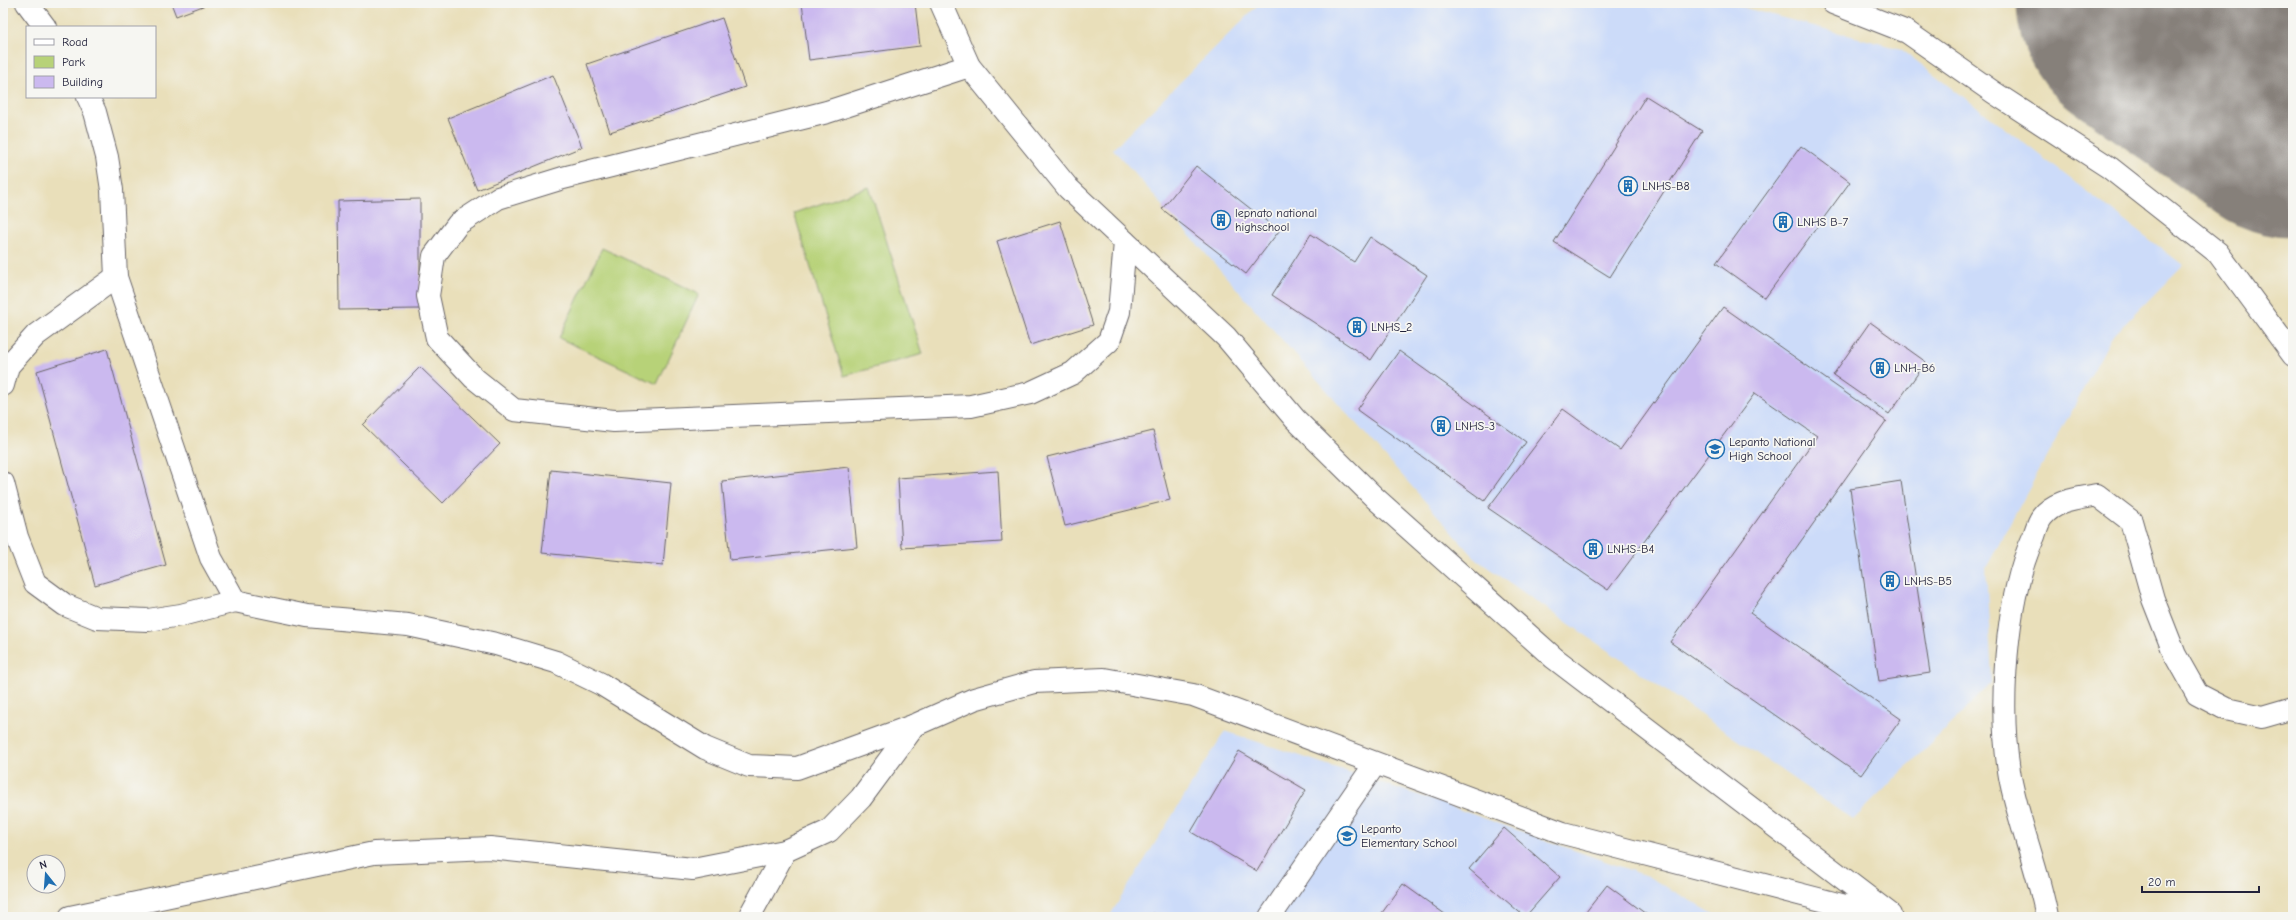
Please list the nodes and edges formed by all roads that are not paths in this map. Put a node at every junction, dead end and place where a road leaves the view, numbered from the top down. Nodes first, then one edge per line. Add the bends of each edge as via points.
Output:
1 (27, 3) edge
2 (941, 3) edge
3 (1833, 3) edge
4 (44, 26) edge
5 (970, 66) junction
6 (88, 98) edge
7 (1125, 242) junction
8 (116, 277) junction
9 (2293, 355) edge
10 (3, 385) edge
11 (3, 483) edge
12 (235, 601) junction
13 (2293, 708) edge
14 (914, 725) junction
15 (1375, 764) junction
16 (785, 851) junction
17 (70, 917) edge
18 (749, 917) edge
19 (1270, 917) edge
20 (1888, 917) edge
21 (1894, 917) edge
22 (2047, 917) edge

1 - 4 street
2 - 5 street
3 - 9 street via 1907,32 2110,168 2218,254
5 - 7 street via 1068,188
5 - 7 street via 827,112 563,178 498,198 458,224 434,256 428,296 437,338 474,378 514,410 614,421 971,406 1030,393 1073,373 1109,341 1120,312
6 - 8 street via 95,112 107,157 112,190
7 - 21 street via 1226,337 1295,419 1375,498 1554,658
8 - 10 street via 36,335 8,366
8 - 12 street via 211,558
11 - 12 street via 17,537 35,583 65,604 98,618 148,620 181,615
12 - 14 street via 307,616 408,625 496,644 556,662 601,684 705,748 749,766 798,768
13 - 22 street via 2262,717 2226,709 2197,694 2174,655 2156,606 2131,521 2097,495 2061,502 2042,517 2025,554 2008,634 2004,735 2010,778 2043,894
14 - 15 street via 974,699 1034,682 1104,679 1193,695
14 - 16 street via 861,798 829,831
15 - 19 street
15 - 20 street via 1563,833
16 - 17 street via 693,869 490,848 374,853
16 - 18 street

